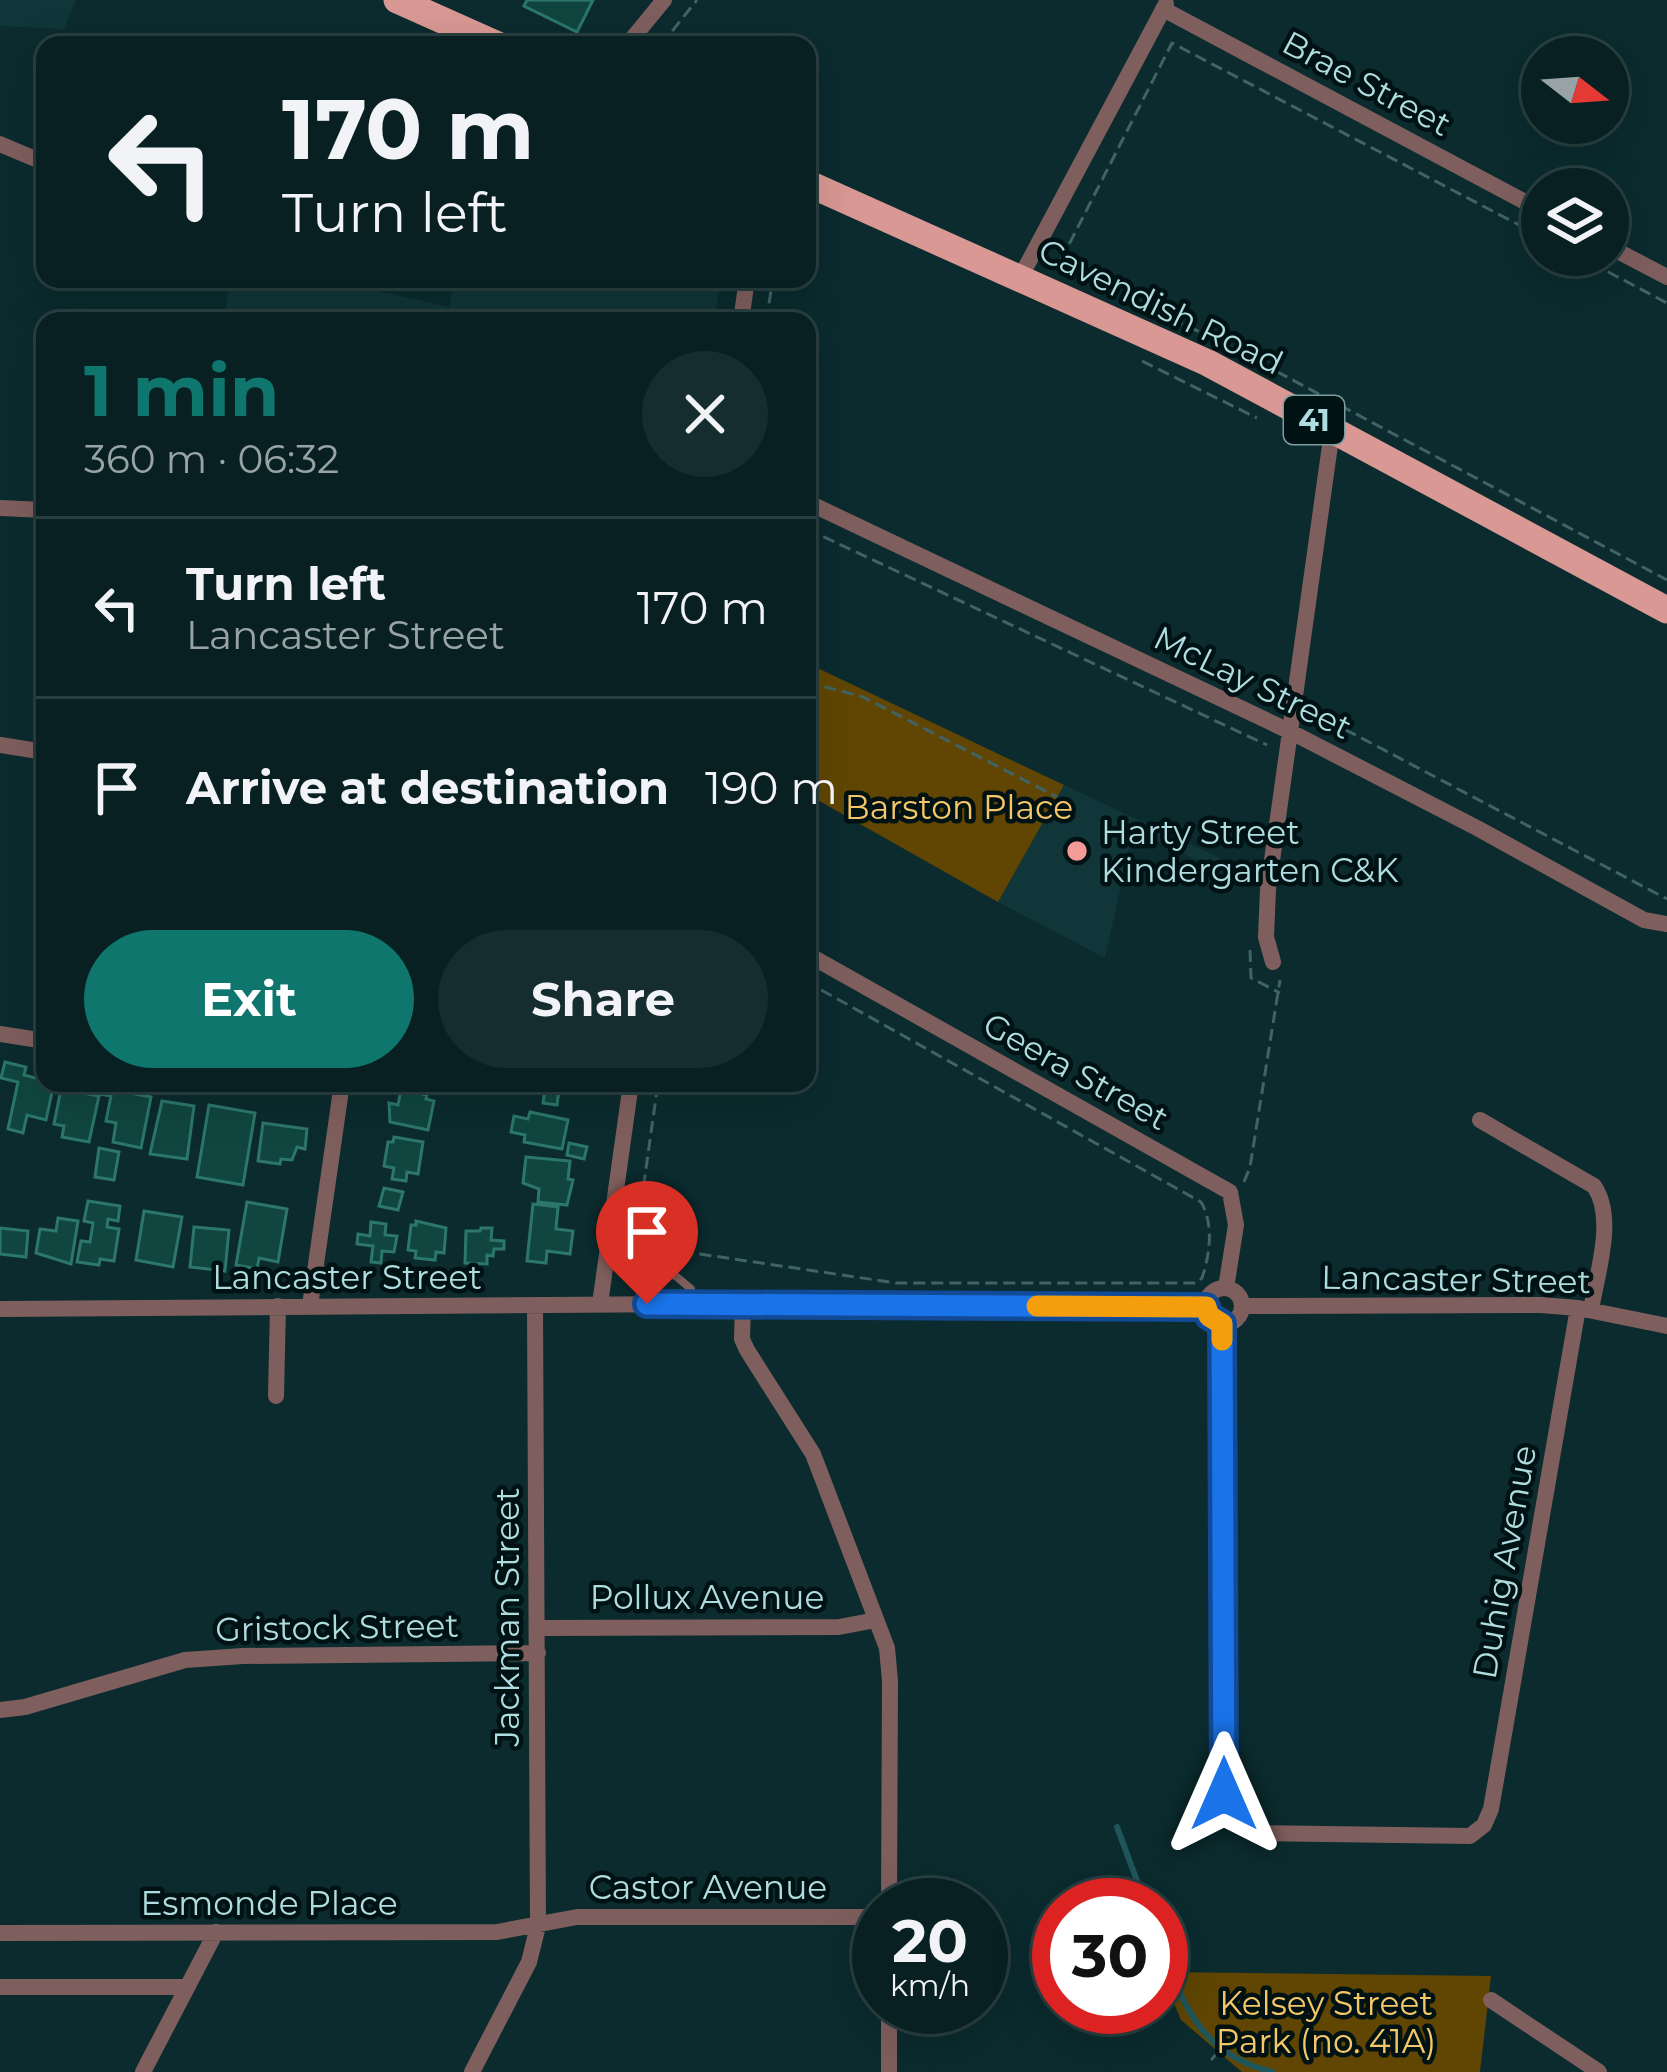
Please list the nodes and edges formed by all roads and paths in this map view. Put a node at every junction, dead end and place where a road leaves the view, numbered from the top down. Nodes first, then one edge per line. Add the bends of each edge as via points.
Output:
1 (397, 0) edge
2 (664, 0) edge
3 (697, 0) edge
4 (1166, 5) edge
5 (478, 36) edge
6 (634, 36) edge
7 (669, 36) edge
8 (0, 144) edge
9 (36, 159) edge
10 (816, 187) edge
11 (1521, 199) edge
12 (1521, 226) edge
13 (1629, 257) edge
14 (1616, 276) edge
15 (1667, 277) edge
16 (1020, 278) junction
17 (1667, 303) edge
18 (1125, 352) dead end
19 (1256, 417) dead end
20 (1332, 430) junction
21 (816, 506) edge
22 (0, 508) edge
23 (36, 512) edge
24 (816, 534) edge
25 (1667, 580) edge
26 (1667, 610) edge
27 (816, 684) edge
28 (1305, 713) dead end
29 (1291, 732) junction
30 (0, 745) edge
31 (1274, 748) dead end
32 (36, 751) edge
33 (1057, 797) dead end
34 (1667, 899) edge
35 (1667, 924) edge
36 (1253, 940) dead end
37 (816, 959) edge
38 (1273, 962) joint
39 (816, 987) edge
40 (1280, 992) junction
41 (0, 1034) edge
42 (36, 1040) edge
43 (340, 1092) edge
44 (631, 1092) edge
45 (657, 1092) edge
46 (1480, 1120) dead end
47 (1235, 1205) junction
48 (609, 1243) junction
49 (1226, 1288) junction
50 (601, 1304) junction
51 (693, 1304) junction
52 (742, 1304) junction
53 (278, 1306) junction
54 (310, 1306) junction
55 (1242, 1306) junction
56 (535, 1307) junction
57 (1206, 1307) junction
58 (0, 1309) edge
59 (1585, 1309) junction
60 (1222, 1324) junction
61 (1667, 1326) edge
62 (277, 1396) dead end
63 (876, 1620) junction
64 (538, 1628) junction
65 (538, 1653) junction
66 (0, 1710) edge
67 (889, 1878) edge
68 (852, 1917) edge
69 (538, 1926) junction
70 (217, 1932) junction
71 (0, 1933) edge
72 (188, 1987) junction
73 (0, 1988) edge
74 (1492, 2000) dead end
75 (889, 2034) edge
76 (1232, 2037) dead end
77 (1211, 2060) dead end
78 (143, 2072) edge
79 (472, 2072) edge
80 (889, 2072) edge
81 (1599, 2072) edge

1 - 5 main road
2 - 6 street
3 - 7 path
4 - 11 street, Brae Street
4 - 16 street
8 - 9 street
10 - 16 main road, Cavendish Road / 41
12 - 25 path via 1172,43 1058,266 1189,325
13 - 15 street
14 - 17 path
16 - 20 main road, Cavendish Road / 41
18 - 19 path
20 - 26 main road, Cavendish Road / 41
20 - 29 street
21 - 29 street, McLay Street
22 - 23 street
24 - 31 path
27 - 33 path via 863,697
28 - 34 path
29 - 35 street, McLay Street via 1644,920
29 - 38 street via 1268,889
30 - 32 street
36 - 40 path via 1251,978
37 - 47 street, Geera Street via 1230,1192
38 - 40 path
39 - 45 path via 1201,1202 1210,1233 1202,1278 896,1283 635,1244
40 - 47 path via 1250,1167
41 - 42 street
43 - 54 street
44 - 48 street
46 - 59 street, Duhig Avenue via 1594,1186 1603,1200
47 - 49 street
48 - 50 street
48 - 51 lane via 677,1277 691,1288
49 - 55 street
49 - 57 street via 1214,1291
50 - 51 street, Lancaster Street
50 - 56 street, Lancaster Street
51 - 52 street, Lancaster Street
52 - 57 street, Lancaster Street
52 - 63 street via 742,1339 814,1454
53 - 54 street, Lancaster Street
53 - 58 street, Lancaster Street
53 - 62 street
54 - 56 street, Lancaster Street
55 - 59 street, Lancaster Street
55 - 60 street via 1238,1318
56 - 64 street, Jackman Street
57 - 60 street
59 - 60 street, Duhig Avenue via 1492,1809 1470,1836 1258,1833 1241,1824 1224,1794
59 - 61 street, Lancaster Street
63 - 64 street, Pollux Avenue via 839,1627
63 - 67 street via 890,1681
64 - 65 street, Jackman Street
65 - 66 street, Gristock Street via 185,1660
65 - 69 street, Jackman Street
68 - 69 street, Castor Avenue via 596,1917
69 - 70 street, Esmonde Place via 497,1933
69 - 79 street, Jackman Street via 529,1962
70 - 71 street, Esmonde Place
70 - 72 street
72 - 73 street
72 - 78 street
74 - 81 street
75 - 80 street
76 - 77 path

